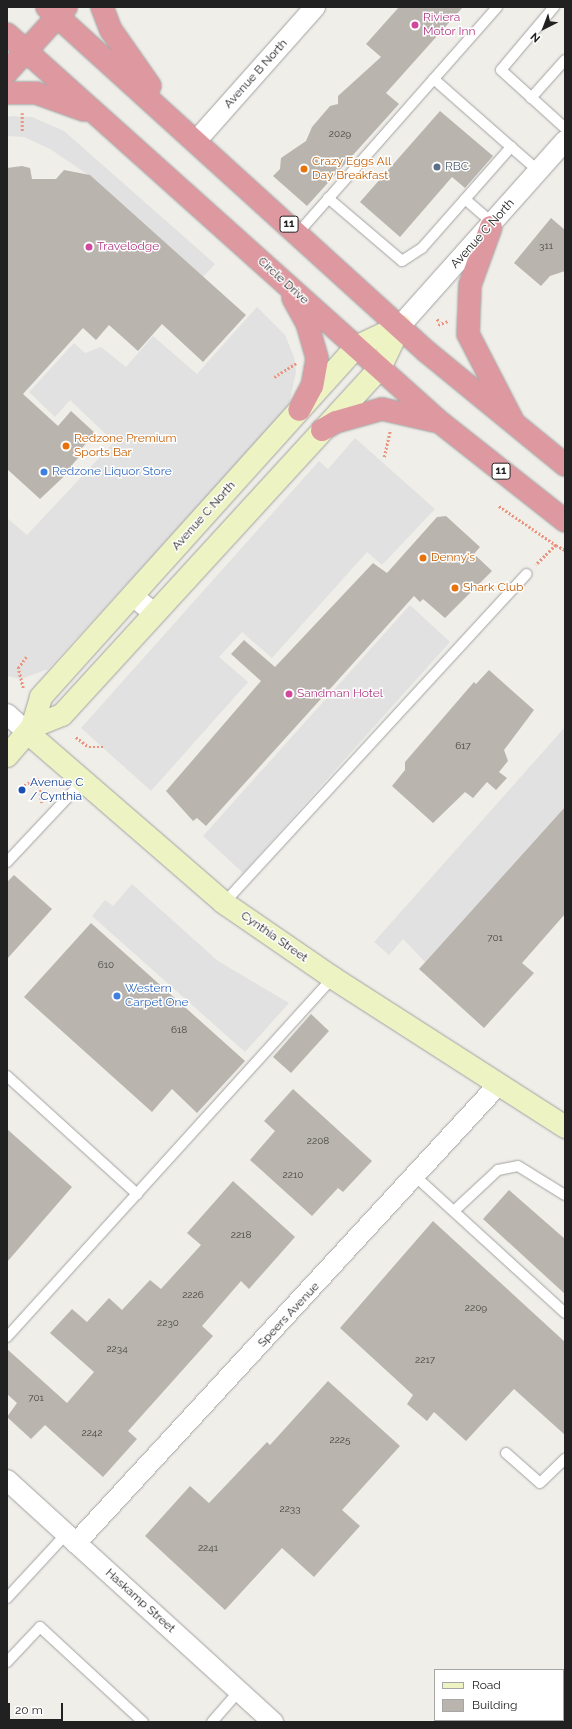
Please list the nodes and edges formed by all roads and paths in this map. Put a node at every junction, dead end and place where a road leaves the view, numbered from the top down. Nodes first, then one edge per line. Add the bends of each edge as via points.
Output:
1 (102, 7) edge
2 (315, 7) edge
3 (497, 7) edge
4 (554, 7) edge
5 (57, 11) edge
6 (7, 34) edge
7 (27, 52) junction
8 (565, 60) edge
9 (7, 72) edge
10 (434, 79) junction
11 (7, 93) edge
12 (531, 98) junction
13 (22, 110) dead end
14 (94, 114) junction
15 (177, 122) junction
16 (565, 128) edge
17 (22, 131) dead end
18 (196, 140) junction
19 (565, 141) edge
20 (511, 147) junction
21 (539, 171) junction
22 (328, 198) junction
23 (465, 199) junction
24 (492, 225) junction
25 (298, 233) junction
26 (277, 276) junction
27 (437, 319) dead end
28 (440, 322) dead end
29 (400, 326) junction
30 (356, 347) junction
31 (302, 358) dead end
32 (380, 368) junction
33 (274, 377) dead end
34 (299, 410) junction
35 (441, 423) junction
36 (391, 424) dead end
37 (322, 430) junction
38 (518, 430) junction
39 (384, 457) dead end
40 (565, 465) edge
41 (498, 506) dead end
42 (565, 521) edge
43 (556, 545) junction
44 (565, 550) edge
45 (527, 574) joint
46 (132, 595) junction
47 (154, 614) junction
48 (26, 657) dead end
49 (23, 688) dead end
50 (7, 714) edge
51 (30, 730) junction
52 (76, 738) dead end
53 (105, 747) dead end
54 (7, 756) edge
55 (83, 781) junction
56 (17, 789) dead end
57 (53, 816) junction
58 (7, 862) edge
59 (224, 903) junction
60 (333, 978) junction
61 (7, 1076) edge
62 (499, 1084) junction
63 (565, 1127) edge
64 (415, 1176) junction
65 (137, 1194) junction
66 (565, 1195) edge
67 (454, 1211) junction
68 (565, 1313) edge
69 (7, 1337) edge
70 (506, 1454) dead end
71 (565, 1459) edge
72 (7, 1480) edge
73 (71, 1539) junction
74 (7, 1598) edge
75 (7, 1662) edge
76 (239, 1691) junction
77 (143, 1722) edge
78 (212, 1722) edge
79 (273, 1722) edge

1 - 15 highway via 123,48
2 - 18 street, Avenue B North
3 - 10 lane
4 - 12 lane via 501,70
5 - 7 highway
5 - 15 highway, 11
6 - 7 highway, Circle Drive
7 - 9 highway
7 - 14 highway, Circle Drive / 11
8 - 12 lane
10 - 20 lane
10 - 22 lane
11 - 14 highway via 36,93
12 - 16 lane
13 - 17 path
14 - 26 highway, Circle Drive / 11
15 - 18 highway, 11
18 - 25 highway, 11
19 - 21 street, Avenue C North
20 - 21 lane
20 - 23 lane
21 - 24 street, Avenue C North
22 - 23 lane via 402,261 422,248
22 - 25 lane
23 - 24 lane
24 - 29 street, Avenue C North
24 - 38 highway via 470,285 468,334
25 - 29 highway, 11
26 - 30 highway, Circle Drive / 11
26 - 34 highway via 307,323 317,359 312,386
27 - 28 path
29 - 30 main road, Avenue C North
29 - 32 main road, Avenue C North
29 - 38 highway, 11
30 - 32 highway, Circle Drive / 11
30 - 34 main road, Avenue C North
31 - 33 path
32 - 35 highway, Circle Drive / 11
32 - 37 main road, Avenue C North
34 - 46 main road, Avenue C North
35 - 37 highway via 382,409 336,422
35 - 42 highway, Circle Drive / 11
36 - 39 path
37 - 47 main road, Avenue C North
38 - 40 highway, 11
41 - 43 path
43 - 44 path
43 - 45 path
45 - 59 lane
46 - 47 street
46 - 51 main road, Avenue C North via 40,697
47 - 51 main road, Avenue C North via 62,715
48 - 49 path via 18,668
50 - 51 street, Cynthia Street
51 - 54 main road, Avenue C North
51 - 55 main road, Cynthia Street
52 - 53 path via 89,747
55 - 57 lane
55 - 59 main road, Cynthia Street
56 - 57 path via 38,778 43,807
57 - 58 lane
59 - 60 main road, Cynthia Street
60 - 62 main road, Cynthia Street
60 - 65 lane
61 - 65 lane
62 - 63 main road, Cynthia Street
62 - 64 street, Speers Avenue
64 - 67 lane
64 - 73 street, Speers Avenue
65 - 69 lane
66 - 67 lane via 518,1166 498,1170
67 - 68 lane
70 - 71 lane via 540,1483
72 - 73 street, Haskamp Street
73 - 74 lane
73 - 76 street, Haskamp Street
75 - 77 lane via 40,1627
76 - 78 lane
76 - 79 street, Haskamp Street

